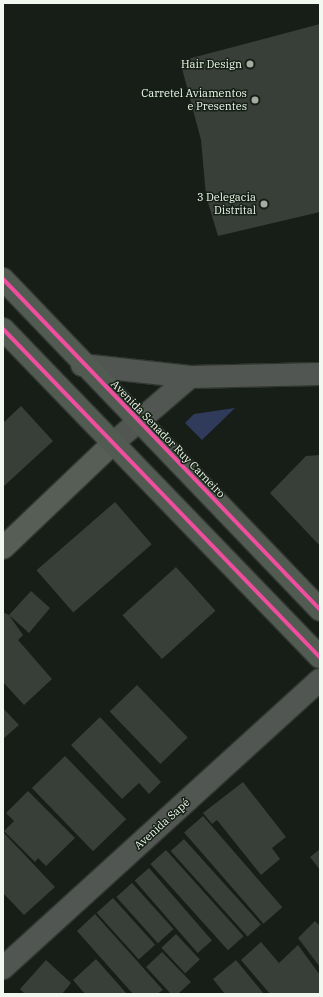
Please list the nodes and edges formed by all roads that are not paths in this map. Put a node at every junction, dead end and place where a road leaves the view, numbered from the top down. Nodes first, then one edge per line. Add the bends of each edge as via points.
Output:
1 (3, 279) edge
2 (3, 329) edge
3 (82, 365) junction
4 (320, 374) edge
5 (190, 378) junction
6 (138, 421) junction
7 (111, 445) junction
8 (3, 548) edge
9 (320, 610) edge
10 (320, 657) edge
11 (320, 680) edge
12 (3, 968) edge

1 - 3 main road, Avenida Senador Ruy Carneiro
2 - 7 main road
3 - 5 street
3 - 6 main road, Avenida Senador Ruy Carneiro
4 - 5 street
5 - 6 street
6 - 7 street
6 - 9 main road, Avenida Senador Ruy Carneiro
7 - 8 main road
7 - 10 main road
11 - 12 street, Avenida Sapé

